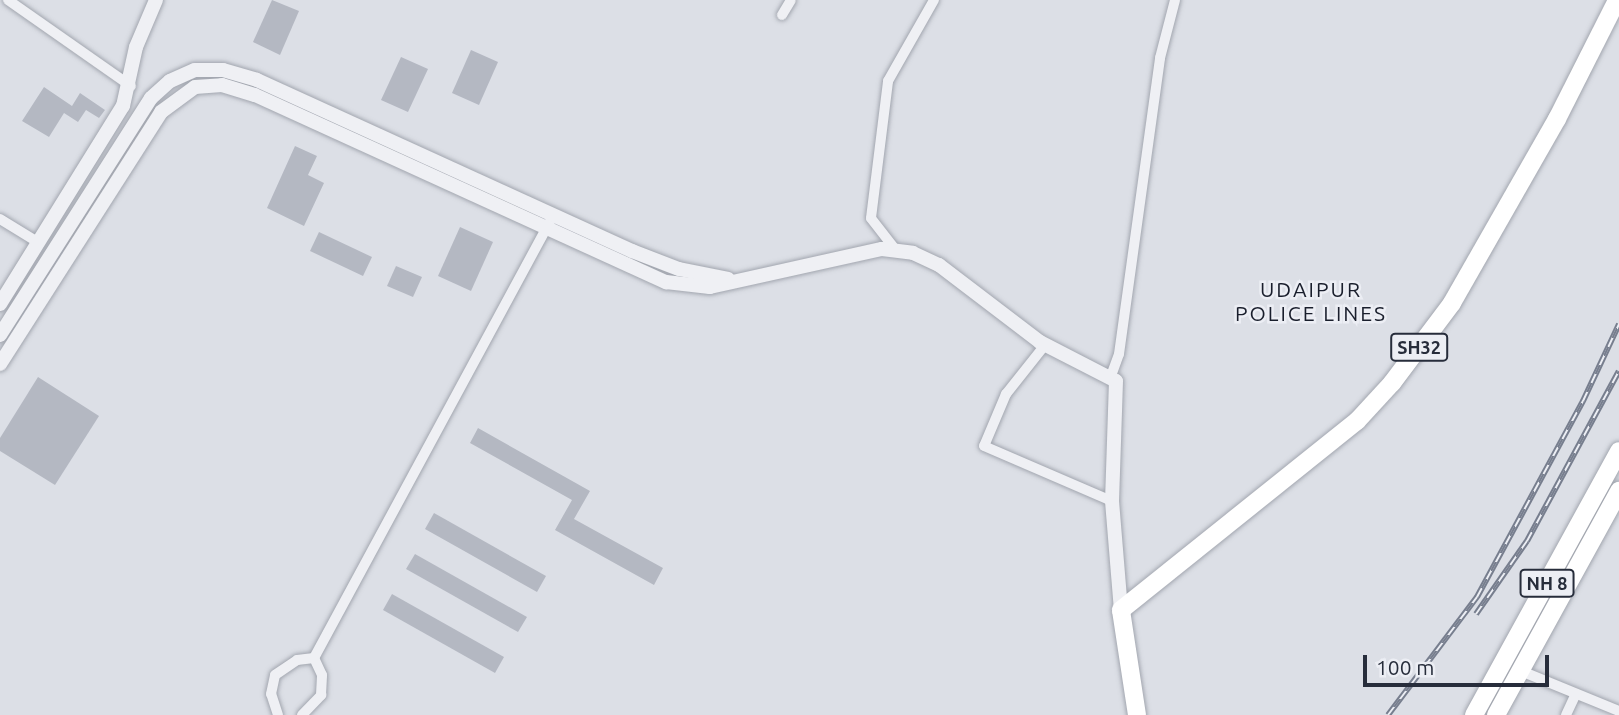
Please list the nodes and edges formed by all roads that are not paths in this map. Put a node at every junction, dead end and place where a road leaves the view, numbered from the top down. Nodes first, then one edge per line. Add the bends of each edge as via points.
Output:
1 (8, 0) edge
2 (156, 0) edge
3 (791, 0) edge
4 (933, 0) edge
5 (1175, 0) edge
6 (1617, 0) edge
7 (782, 15) dead end
8 (131, 86) junction
9 (554, 215) junction
10 (0, 219) edge
11 (547, 229) junction
12 (39, 243) junction
13 (895, 249) junction
14 (743, 279) junction
15 (0, 304) edge
16 (0, 335) edge
17 (1045, 345) junction
18 (0, 363) edge
19 (1111, 376) junction
20 (1619, 451) edge
21 (1619, 491) edge
22 (1112, 501) junction
23 (1121, 610) junction
24 (314, 658) junction
25 (1521, 671) junction
26 (1576, 694) junction
27 (1619, 711) edge
28 (278, 715) edge
29 (302, 715) edge
30 (1136, 715) edge
31 (1474, 715) edge
32 (1496, 715) edge
33 (1566, 715) edge

1 - 8 street
2 - 8 street via 136,47
3 - 7 street
4 - 13 street via 888,80 871,218
5 - 19 street via 1160,58 1119,354
6 - 23 main road, SH32 via 1558,119 1452,303 1392,383 1357,421
8 - 12 street
9 - 11 street
9 - 14 street via 679,269
9 - 16 street via 257,80 223,70 195,70 170,81 151,98
10 - 12 street
11 - 14 street via 666,282 697,287
11 - 18 street via 254,95 222,85 195,87 175,98 155,120
11 - 24 street
12 - 15 street
13 - 14 street
13 - 17 street via 949,271
17 - 19 street
17 - 22 street via 1006,394 984,446
19 - 22 street via 1118,387 1119,407
20 - 31 main road, NH 8
21 - 25 main road, NH 8
22 - 23 street
23 - 30 main road
24 - 28 street via 297,660 275,675 271,694
24 - 29 street via 322,675 321,695
25 - 26 street
25 - 32 main road, NH 8
26 - 27 street
26 - 33 street

